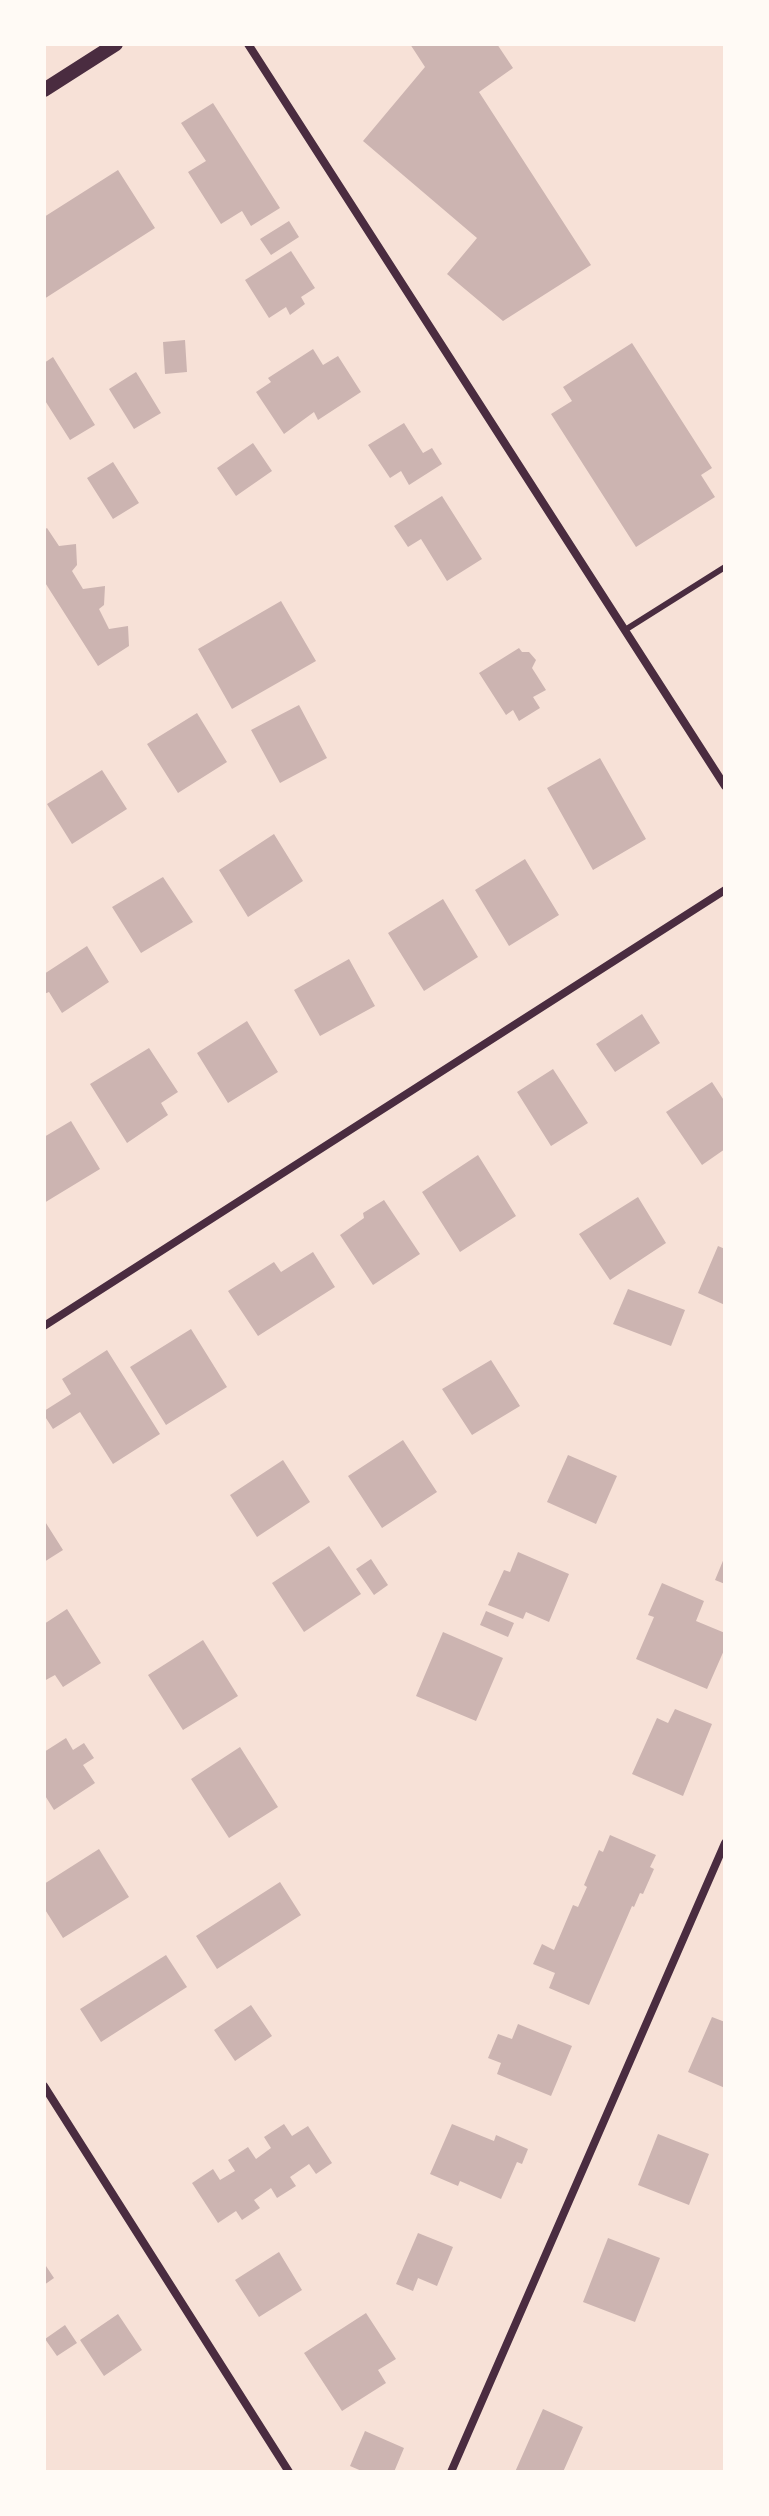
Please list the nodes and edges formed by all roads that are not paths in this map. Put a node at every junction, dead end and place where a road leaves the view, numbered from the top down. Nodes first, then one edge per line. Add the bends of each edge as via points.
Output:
1 (116, 44) edge
2 (248, 44) edge
3 (44, 90) edge
4 (725, 567) edge
5 (625, 630) junction
6 (725, 786) edge
7 (725, 890) edge
8 (44, 1326) edge
9 (725, 1843) edge
10 (44, 2086) edge
11 (289, 2472) edge
12 (451, 2472) edge

1 - 3 street
2 - 5 street
4 - 5 lane
5 - 6 street
7 - 8 street
9 - 12 street
10 - 11 street

